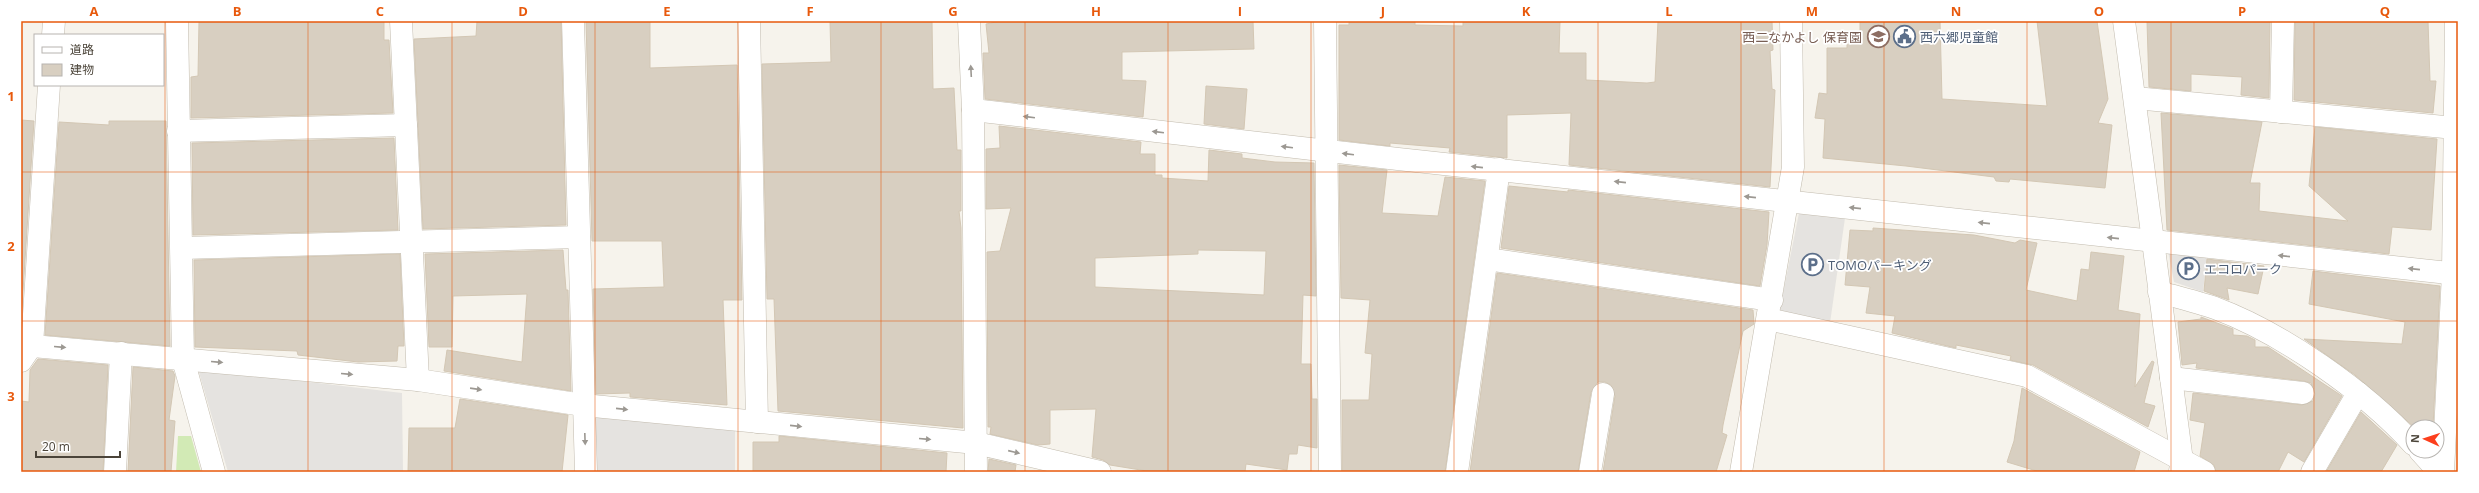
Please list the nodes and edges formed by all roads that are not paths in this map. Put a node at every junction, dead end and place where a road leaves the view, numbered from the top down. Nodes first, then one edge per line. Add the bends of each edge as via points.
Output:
1 (54, 21) edge
2 (178, 21) edge
3 (401, 21) edge
4 (573, 21) edge
5 (749, 21) edge
6 (969, 21) edge
7 (1326, 21) edge
8 (1791, 21) edge
9 (2124, 21) edge
10 (2283, 21) edge
11 (2456, 21) edge
12 (53, 34) edge
13 (49, 86) edge
14 (2135, 98) junction
15 (973, 110) junction
16 (2281, 112) junction
17 (406, 125) junction
18 (2455, 128) junction
19 (178, 131) junction
20 (1326, 151) junction
21 (1499, 169) junction
22 (1788, 201) junction
23 (579, 238) junction
24 (411, 241) junction
25 (2152, 242) junction
26 (182, 248) junction
27 (1487, 259) junction
28 (2455, 273) edge
29 (2159, 292) junction
30 (1770, 310) junction
31 (25, 350) edge
32 (121, 353) junction
33 (182, 359) junction
34 (2171, 378) junction
35 (418, 380) junction
36 (2303, 393) dead end
37 (2358, 393) junction
38 (1603, 394) dead end
39 (583, 405) junction
40 (757, 422) junction
41 (2405, 437) edge
42 (976, 443) junction
43 (2427, 459) edge
44 (2181, 467) edge
45 (115, 472) edge
46 (214, 472) edge
47 (586, 472) edge
48 (976, 472) edge
49 (1100, 472) edge
50 (1330, 472) edge
51 (1457, 472) edge
52 (1590, 472) edge
53 (1741, 472) edge
54 (2204, 472) edge
55 (2312, 472) edge
56 (2439, 472) edge
57 (2443, 472) edge

1 - 12 street
2 - 19 street
3 - 17 street
4 - 23 street
5 - 40 street
15 -> 6 street
7 - 20 street
8 - 22 street via 1792,167
9 - 14 street
10 - 16 street
11 - 18 street
13 - 31 street
14 - 16 street
14 - 25 street
20 -> 15 street
15 - 42 street
16 - 18 street
17 - 19 street
17 - 24 street
18 - 28 street
19 - 26 street
21 -> 20 street
20 - 50 street
22 -> 21 street
21 - 27 street
25 -> 22 street
22 - 30 street
23 - 24 street
23 - 39 street
24 - 26 street
24 - 35 street
28 -> 25 street
25 - 29 street
26 - 33 street
27 - 30 street
27 - 51 street
28 - 57 street
29 - 34 street
29 - 37 street via 2215,308 2262,330
30 - 44 street via 2027,376
30 - 53 street
31 -> 32 street
32 - 33 street
32 - 45 street
33 -> 35 street
33 - 46 street
34 - 36 street
34 - 44 street
35 -> 39 street
37 - 41 street
37 - 55 street
38 - 52 street
39 -> 40 street
39 -> 47 street
40 -> 42 street
42 - 48 street
42 -> 49 street
43 - 56 street
44 - 54 street

